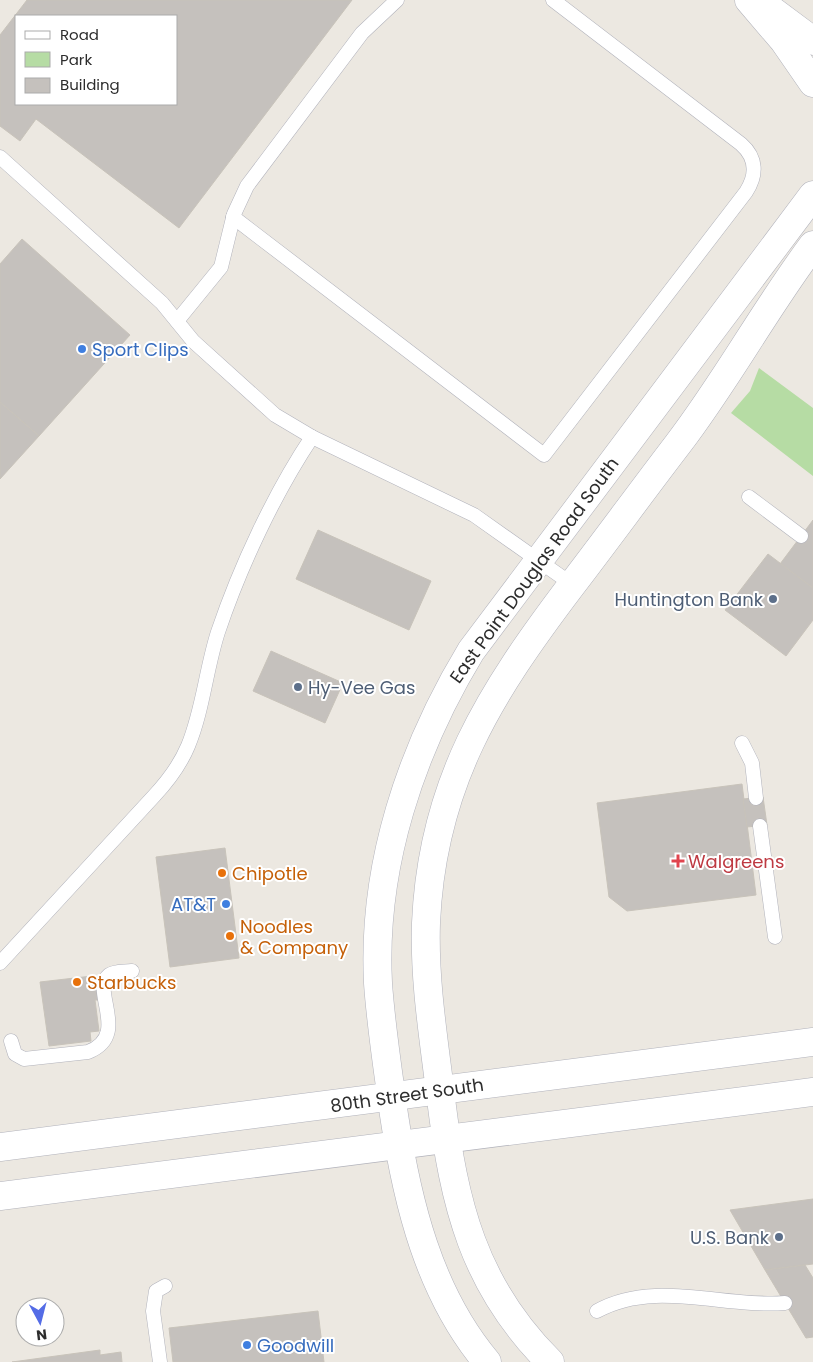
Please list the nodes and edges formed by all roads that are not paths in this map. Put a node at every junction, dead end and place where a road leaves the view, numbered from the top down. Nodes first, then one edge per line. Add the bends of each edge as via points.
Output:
1 (397, 0) edge
2 (552, 0) edge
3 (749, 0) edge
4 (759, 0) edge
5 (813, 41) edge
6 (813, 83) edge
7 (0, 157) edge
8 (813, 195) edge
9 (233, 217) junction
10 (813, 245) edge
11 (177, 321) junction
12 (312, 437) junction
13 (749, 497) dead end
14 (801, 536) dead end
15 (540, 560) junction
16 (572, 585) junction
17 (742, 744) dead end
18 (756, 798) dead end
19 (760, 826) dead end
20 (775, 936) dead end
21 (0, 963) edge
22 (132, 971) dead end
23 (11, 1041) dead end
24 (813, 1042) edge
25 (440, 1090) junction
26 (813, 1092) edge
27 (392, 1097) junction
28 (446, 1139) junction
29 (399, 1146) junction
30 (0, 1147) edge
31 (0, 1196) edge
32 (165, 1286) dead end
33 (785, 1304) dead end
34 (597, 1311) dead end
35 (160, 1362) edge
36 (487, 1362) edge
37 (550, 1362) edge

1 - 9 lane via 362,33 247,186
2 - 9 lane via 741,144 749,153 754,168 746,192 544,455
3 - 6 street via 784,41
4 - 5 street
7 - 11 lane via 162,303
8 - 15 street, East Point Douglas Road South
9 - 11 lane via 221,268
10 - 16 street via 713,397
11 - 12 lane via 193,341 275,415
12 - 15 lane via 463,508
12 - 21 lane via 287,475 229,603 211,655 191,737 177,766 154,796
13 - 14 lane
15 - 16 lane
15 - 27 street, East Point Douglas Road South via 471,651 448,689 418,754 400,809 383,892 378,958 381,1016
16 - 25 street via 516,660 488,705 461,762 444,811 432,864 426,944 428,992
17 - 18 lane via 752,764
19 - 20 lane
22 - 23 lane via 114,973 106,978 104,987 109,1027 105,1039 96,1048 88,1052 24,1059 15,1054
24 - 25 street, 80th Street South
25 - 27 street, 80th Street South
25 - 28 street
26 - 28 street
27 - 29 street, East Point Douglas Road South
27 - 30 street, 80th Street South
28 - 29 street
28 - 37 street via 460,1208 478,1261 512,1318
29 - 31 street
29 - 36 street, East Point Douglas Road South via 406,1183 430,1262 459,1323
32 - 35 lane via 156,1291 154,1302
33 - 34 lane via 757,1305 662,1296 620,1300

